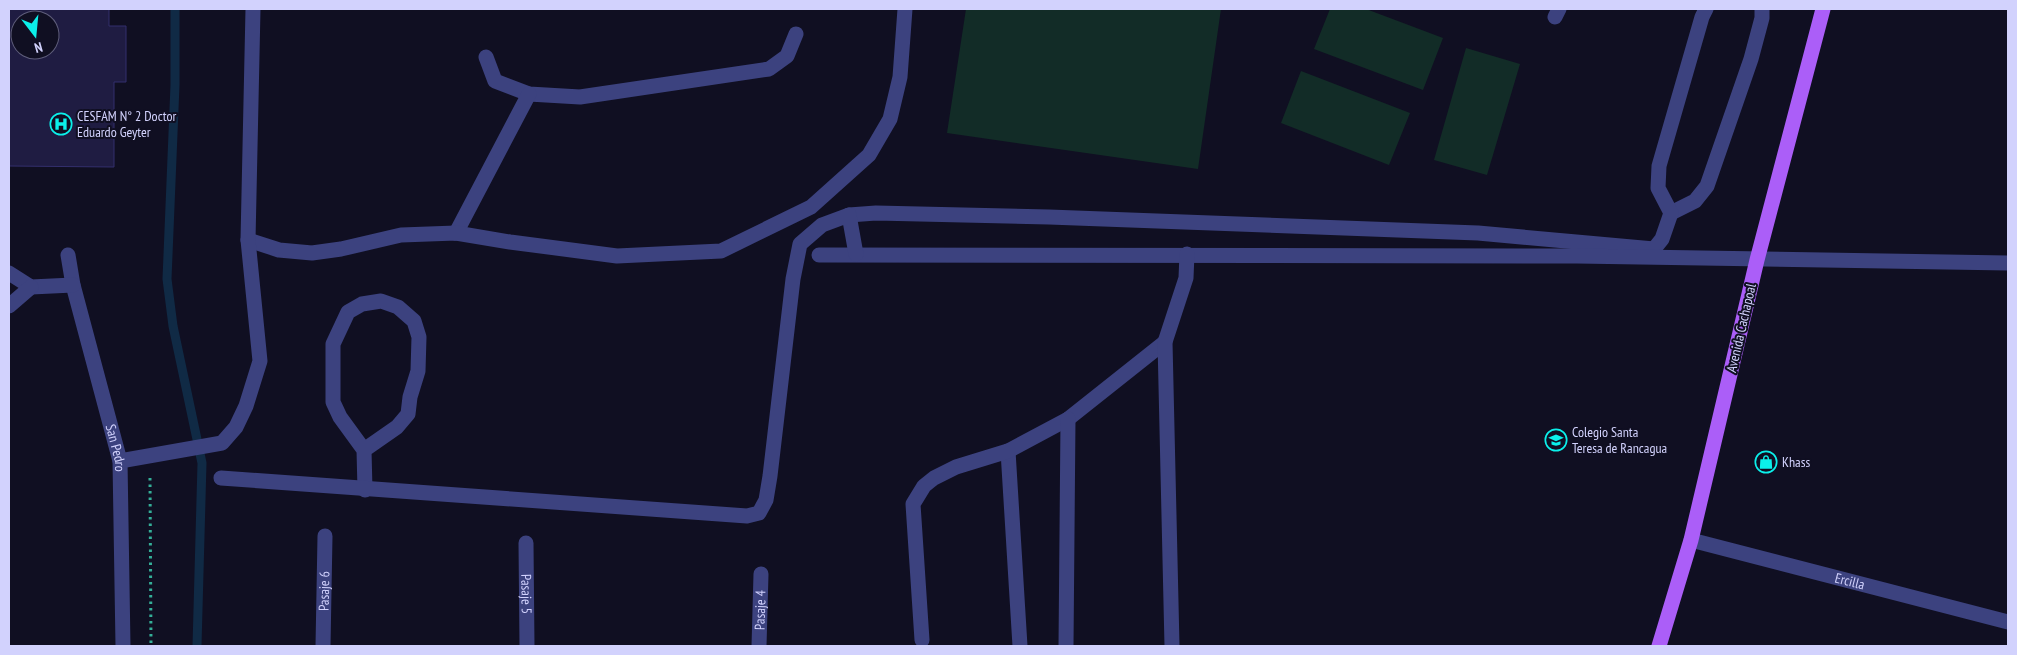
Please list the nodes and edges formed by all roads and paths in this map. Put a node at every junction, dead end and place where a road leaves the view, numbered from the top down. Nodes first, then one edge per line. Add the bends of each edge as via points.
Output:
1 (253, 9) edge
2 (905, 9) edge
3 (1706, 9) edge
4 (1762, 9) edge
5 (1823, 9) edge
6 (796, 34) dead end
7 (486, 57) dead end
8 (529, 94) junction
9 (1670, 213) junction
10 (849, 215) junction
11 (456, 233) junction
12 (248, 240) junction
13 (856, 254) junction
14 (1187, 254) junction
15 (68, 255) dead end
16 (819, 255) dead end
17 (1757, 260) junction
18 (2008, 263) edge
19 (9, 273) edge
20 (31, 286) junction
21 (73, 286) junction
22 (9, 306) edge
23 (1165, 342) junction
24 (1068, 419) junction
25 (364, 450) junction
26 (1008, 451) junction
27 (146, 458) junction
28 (120, 461) junction
29 (221, 478) dead end
30 (365, 490) junction
31 (325, 536) dead end
32 (1691, 540) junction
33 (526, 543) dead end
34 (761, 574) dead end
35 (2008, 622) edge
36 (922, 640) dead end
37 (123, 646) edge
38 (151, 646) edge
39 (323, 646) edge
40 (527, 646) edge
41 (759, 646) edge
42 (1020, 646) edge
43 (1066, 646) edge
44 (1172, 646) edge
45 (1659, 646) edge

1 - 12 street
2 - 11 street via 900,77 890,119 869,155 811,208 721,251 617,256
3 - 9 street via 1659,166 1658,188
4 - 9 street via 1751,59 1707,186 1695,200
5 - 17 main road, Avenida Cachapoal
6 - 8 street via 786,56 769,68 580,97
7 - 8 street via 495,81
8 - 11 street
9 - 10 street via 1662,239 1654,249 1458,232 1049,217
10 - 13 street
10 - 30 street via 822,225 800,244 770,476 766,500 759,513 747,516
11 - 12 street via 401,235 312,253 279,250
12 - 27 street via 260,361 246,406 236,427 222,443
13 - 14 street
13 - 16 street
14 - 17 street
14 - 23 street via 1186,278
15 - 21 street, San Pedro
17 - 18 street
17 - 32 main road, Avenida Cachapoal
19 - 20 street
20 - 21 street
20 - 22 street
21 - 28 street, San Pedro
23 - 24 street
23 - 44 street
24 - 26 street
24 - 43 street
25 - 25 street via 397,427 408,414 418,371 418,337 414,321 398,307 381,301 362,304 348,312 333,344 333,402
25 - 30 street
26 - 36 street via 956,467 934,478 924,486 913,504
26 - 42 street
27 - 28 street
27 - 38 path
28 - 37 street, San Pedro
29 - 30 street
31 - 39 street, Pasaje 6
32 - 35 street, Ercilla
32 - 45 main road, Avenida Cachapoal
33 - 40 street, Pasaje 5
34 - 41 street, Pasaje 4

